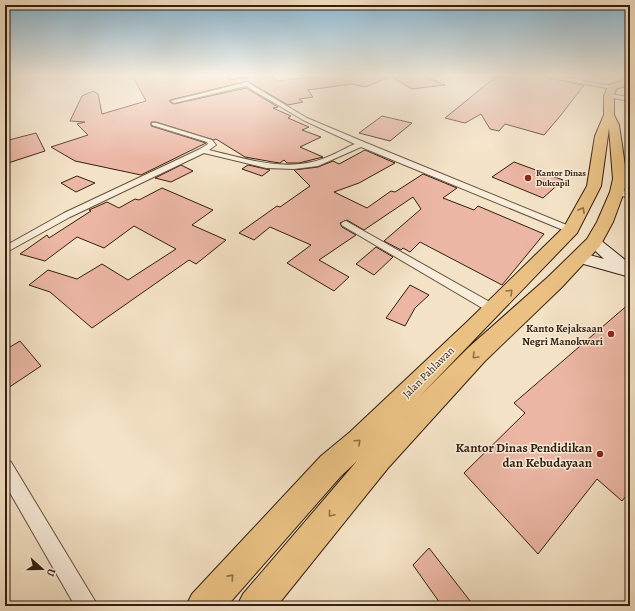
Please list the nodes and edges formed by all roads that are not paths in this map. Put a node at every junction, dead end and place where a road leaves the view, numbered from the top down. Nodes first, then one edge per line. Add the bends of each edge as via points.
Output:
1 (280, 104) edge
2 (609, 104) edge
3 (609, 115) junction
4 (154, 124) dead end
5 (361, 144) junction
6 (203, 151) junction
7 (624, 193) edge
8 (346, 224) dead end
9 (571, 230) junction
10 (586, 249) junction
11 (5, 250) edge
12 (533, 270) junction
13 (629, 272) edge
14 (555, 282) junction
15 (488, 324) junction
16 (331, 466) junction
17 (5, 468) edge
18 (352, 489) junction
19 (87, 606) edge
20 (204, 606) edge
21 (255, 606) edge

1 - 5 street
2 - 3 main road, Jalan Pahlawan
3 - 7 main road, Jalan Pahlawan via 614,125
9 -> 3 main road, Jalan Pahlawan via 594,186 601,136
4 - 6 street via 210,141 212,145
5 - 6 street via 315,164 294,167 266,166
5 - 9 street
6 - 11 street via 67,215
7 - 10 main road, Jalan Pahlawan
8 - 15 street via 406,260
9 - 12 main road, Jalan Pahlawan
10 - 13 main road
10 - 13 main road
10 - 14 main road, Jalan Pahlawan
12 - 14 main road
15 -> 12 main road, Jalan Pahlawan
14 - 15 main road, Jalan Pahlawan
16 -> 15 main road, Jalan Pahlawan
15 -> 18 main road, Jalan Pahlawan via 477,354
16 - 18 main road
20 -> 16 main road, Jalan Pahlawan
17 - 19 street
18 -> 21 main road, Jalan Pahlawan

